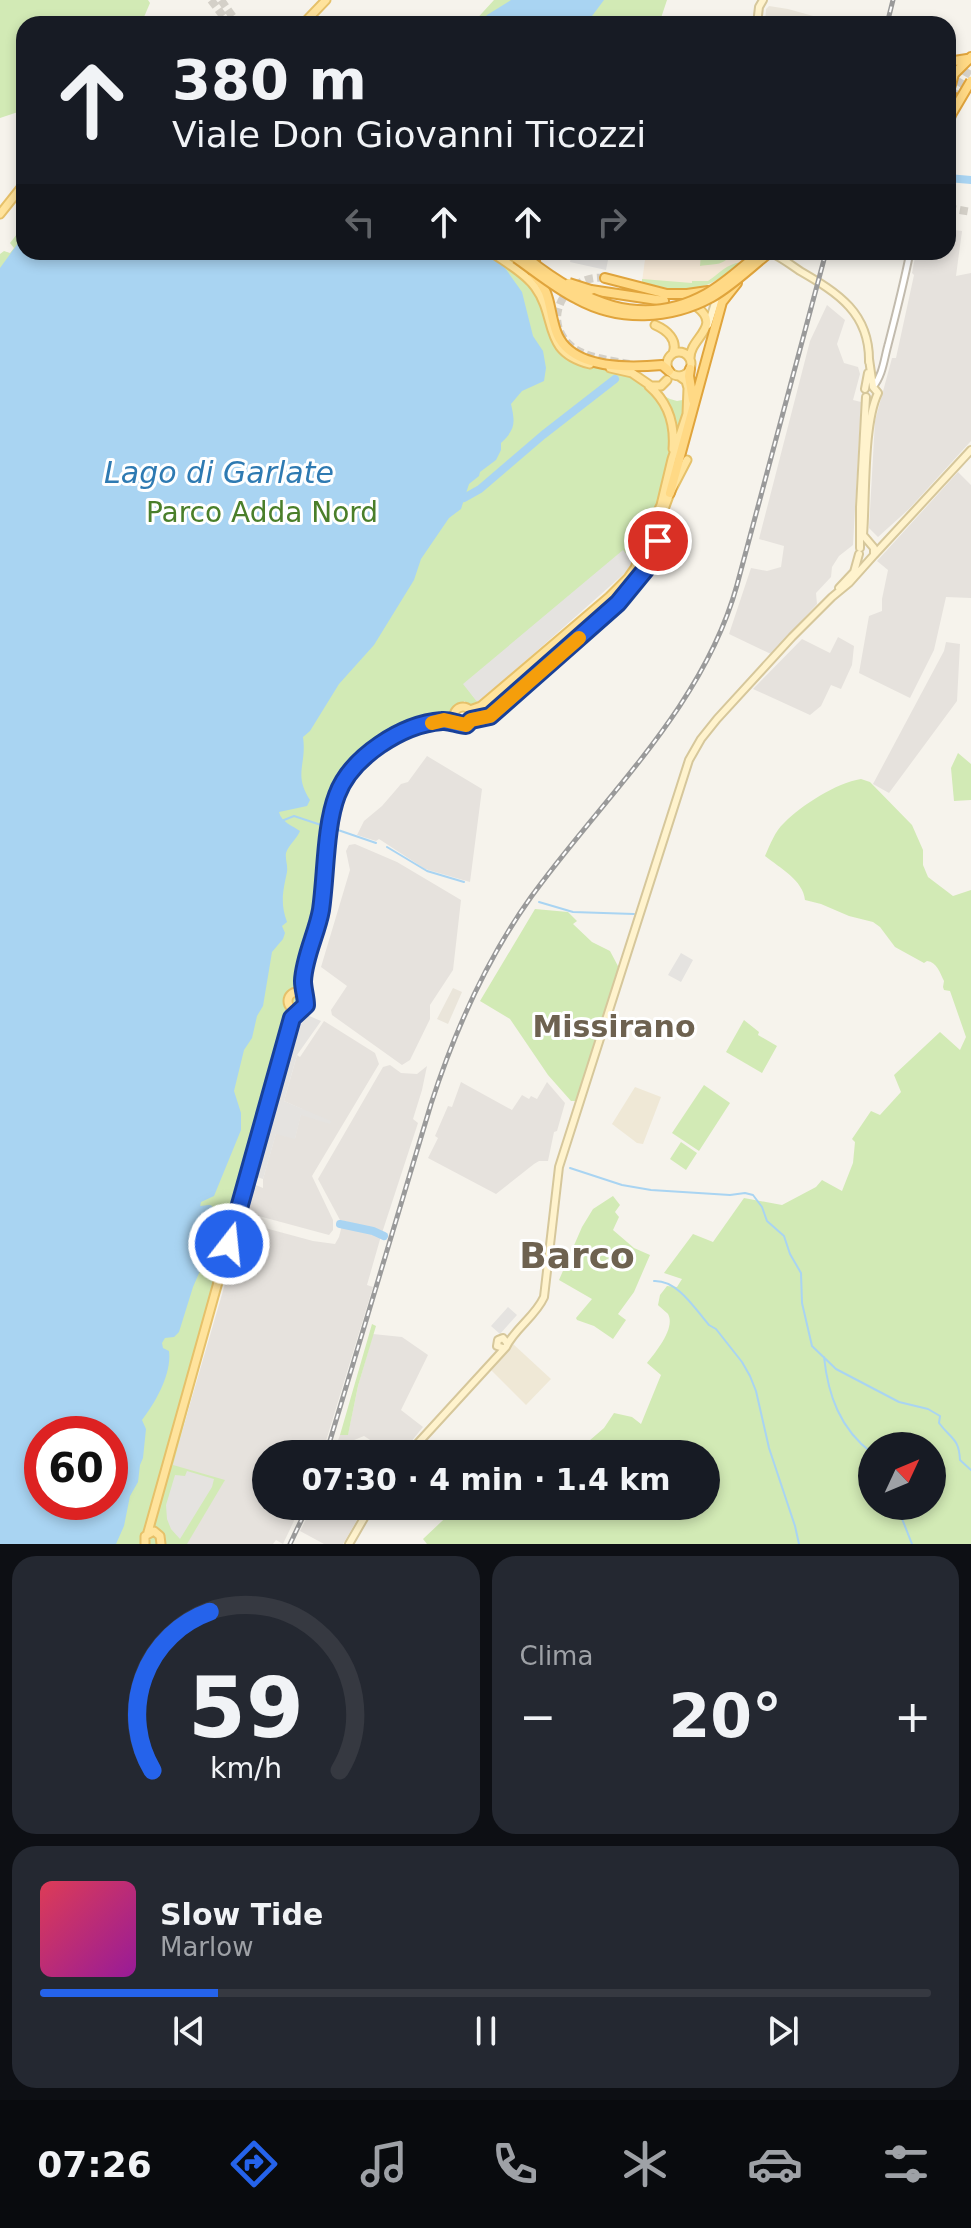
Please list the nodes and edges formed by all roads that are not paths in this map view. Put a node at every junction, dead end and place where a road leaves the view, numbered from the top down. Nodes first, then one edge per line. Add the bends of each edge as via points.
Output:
1 (326, 0) edge
2 (311, 16) edge
3 (971, 57) edge
4 (956, 72) edge
5 (971, 74) edge
6 (971, 84) edge
7 (956, 100) edge
8 (956, 110) edge
9 (16, 194) edge
10 (0, 214) edge
11 (502, 260) edge
12 (519, 260) edge
13 (522, 260) edge
14 (529, 260) edge
15 (530, 260) edge
16 (761, 260) edge
17 (762, 260) edge
18 (782, 260) edge
19 (909, 260) edge
20 (751, 268) junction
21 (605, 278) tunnel mouth
22 (715, 294) junction
23 (664, 301) dead end
24 (697, 307) dead end
25 (659, 325) dead end
26 (706, 328) junction
27 (887, 350) junction
28 (673, 353) junction
29 (570, 354) junction
30 (869, 359) junction
31 (690, 364) junction
32 (871, 372) junction
33 (673, 376) junction
34 (647, 384) junction
35 (865, 393) junction
36 (875, 393) junction
37 (692, 413) junction
38 (971, 450) edge
39 (687, 460) dead end
40 (674, 463) junction
41 (670, 493) junction
42 (646, 527) junction
43 (656, 531) junction
44 (885, 542) junction
45 (639, 544) junction
46 (655, 544) junction
47 (870, 545) junction
48 (860, 551) junction
49 (872, 557) junction
50 (832, 597) junction
51 (456, 710) junction
52 (470, 710) junction
53 (444, 720) junction
54 (471, 720) junction
55 (457, 723) junction
56 (303, 979) junction
57 (293, 992) junction
58 (305, 996) junction
59 (289, 1006) junction
60 (300, 1010) junction
61 (292, 1018) junction
62 (420, 1440) edge
63 (152, 1517) junction
64 (363, 1520) edge
65 (148, 1532) junction
66 (159, 1533) junction
67 (145, 1544) edge
68 (161, 1544) edge
69 (349, 1544) edge

1 - 2 main road
3 - 4 highway
5 - 7 street
6 - 8 highway, bridge
9 - 10 main road
11 - 29 main road via 537,289 553,336
12 - 29 highway, bridge via 545,288 556,333
13 - 20 highway, bridge via 587,304 639,315 701,303
14 - 22 highway, bridge via 575,292 619,308 668,307
15 - 23 highway, bridge via 580,288
16 - 22 highway, bridge
17 - 20 highway, bridge
18 - 30 main road via 847,302 865,332
19 - 27 street
20 - 37 highway, bridge via 722,302
21 - 22 highway via 667,294
22 - 26 main road
24 - 26 main road via 706,316
25 - 28 main road via 673,340
26 - 31 main road via 690,352
27 - 32 street
27 - 36 street
28 - 31 main road via 682,352
28 - 33 main road via 667,361
29 - 33 highway via 623,367 662,365
29 - 34 main road via 632,373
30 - 32 main road
30 - 35 main road
31 - 33 main road via 686,374
31 - 37 highway
32 - 36 main road
33 - 34 main road via 657,387
33 - 40 main road via 686,381 688,388
34 - 40 main road via 662,397 671,419
35 - 36 main road
35 - 36 main road via 870,400
35 - 48 main road
36 - 47 main road via 863,535
37 - 40 highway
38 - 44 main road
39 - 41 main road
40 - 41 highway
40 - 42 main road via 661,505
41 - 43 main road
42 - 43 main road
42 - 45 main road via 638,533
43 - 46 main road
44 - 47 main road
44 - 49 main road
45 - 46 main road
45 - 52 main road via 635,568 609,597
46 - 54 main road via 645,570 618,603 490,716
47 - 48 main road
47 - 49 main road
48 - 49 main road via 863,559
48 - 50 main road via 854,572
49 - 50 main road
50 - 62 main road via 709,728 685,768 559,1167 545,1294
51 - 52 main road
51 - 53 main road
51 - 55 main road
52 - 54 main road
53 - 55 main road
53 - 56 main road via 379,745 349,774 337,795 320,913
54 - 55 main road
56 - 57 main road
56 - 58 main road
57 - 58 main road
57 - 59 main road
58 - 60 main road
59 - 60 main road
59 - 61 main road
60 - 61 main road
61 - 63 main road
63 - 65 main road
63 - 66 main road
64 - 69 main road
65 - 66 main road
65 - 67 main road
66 - 68 main road

